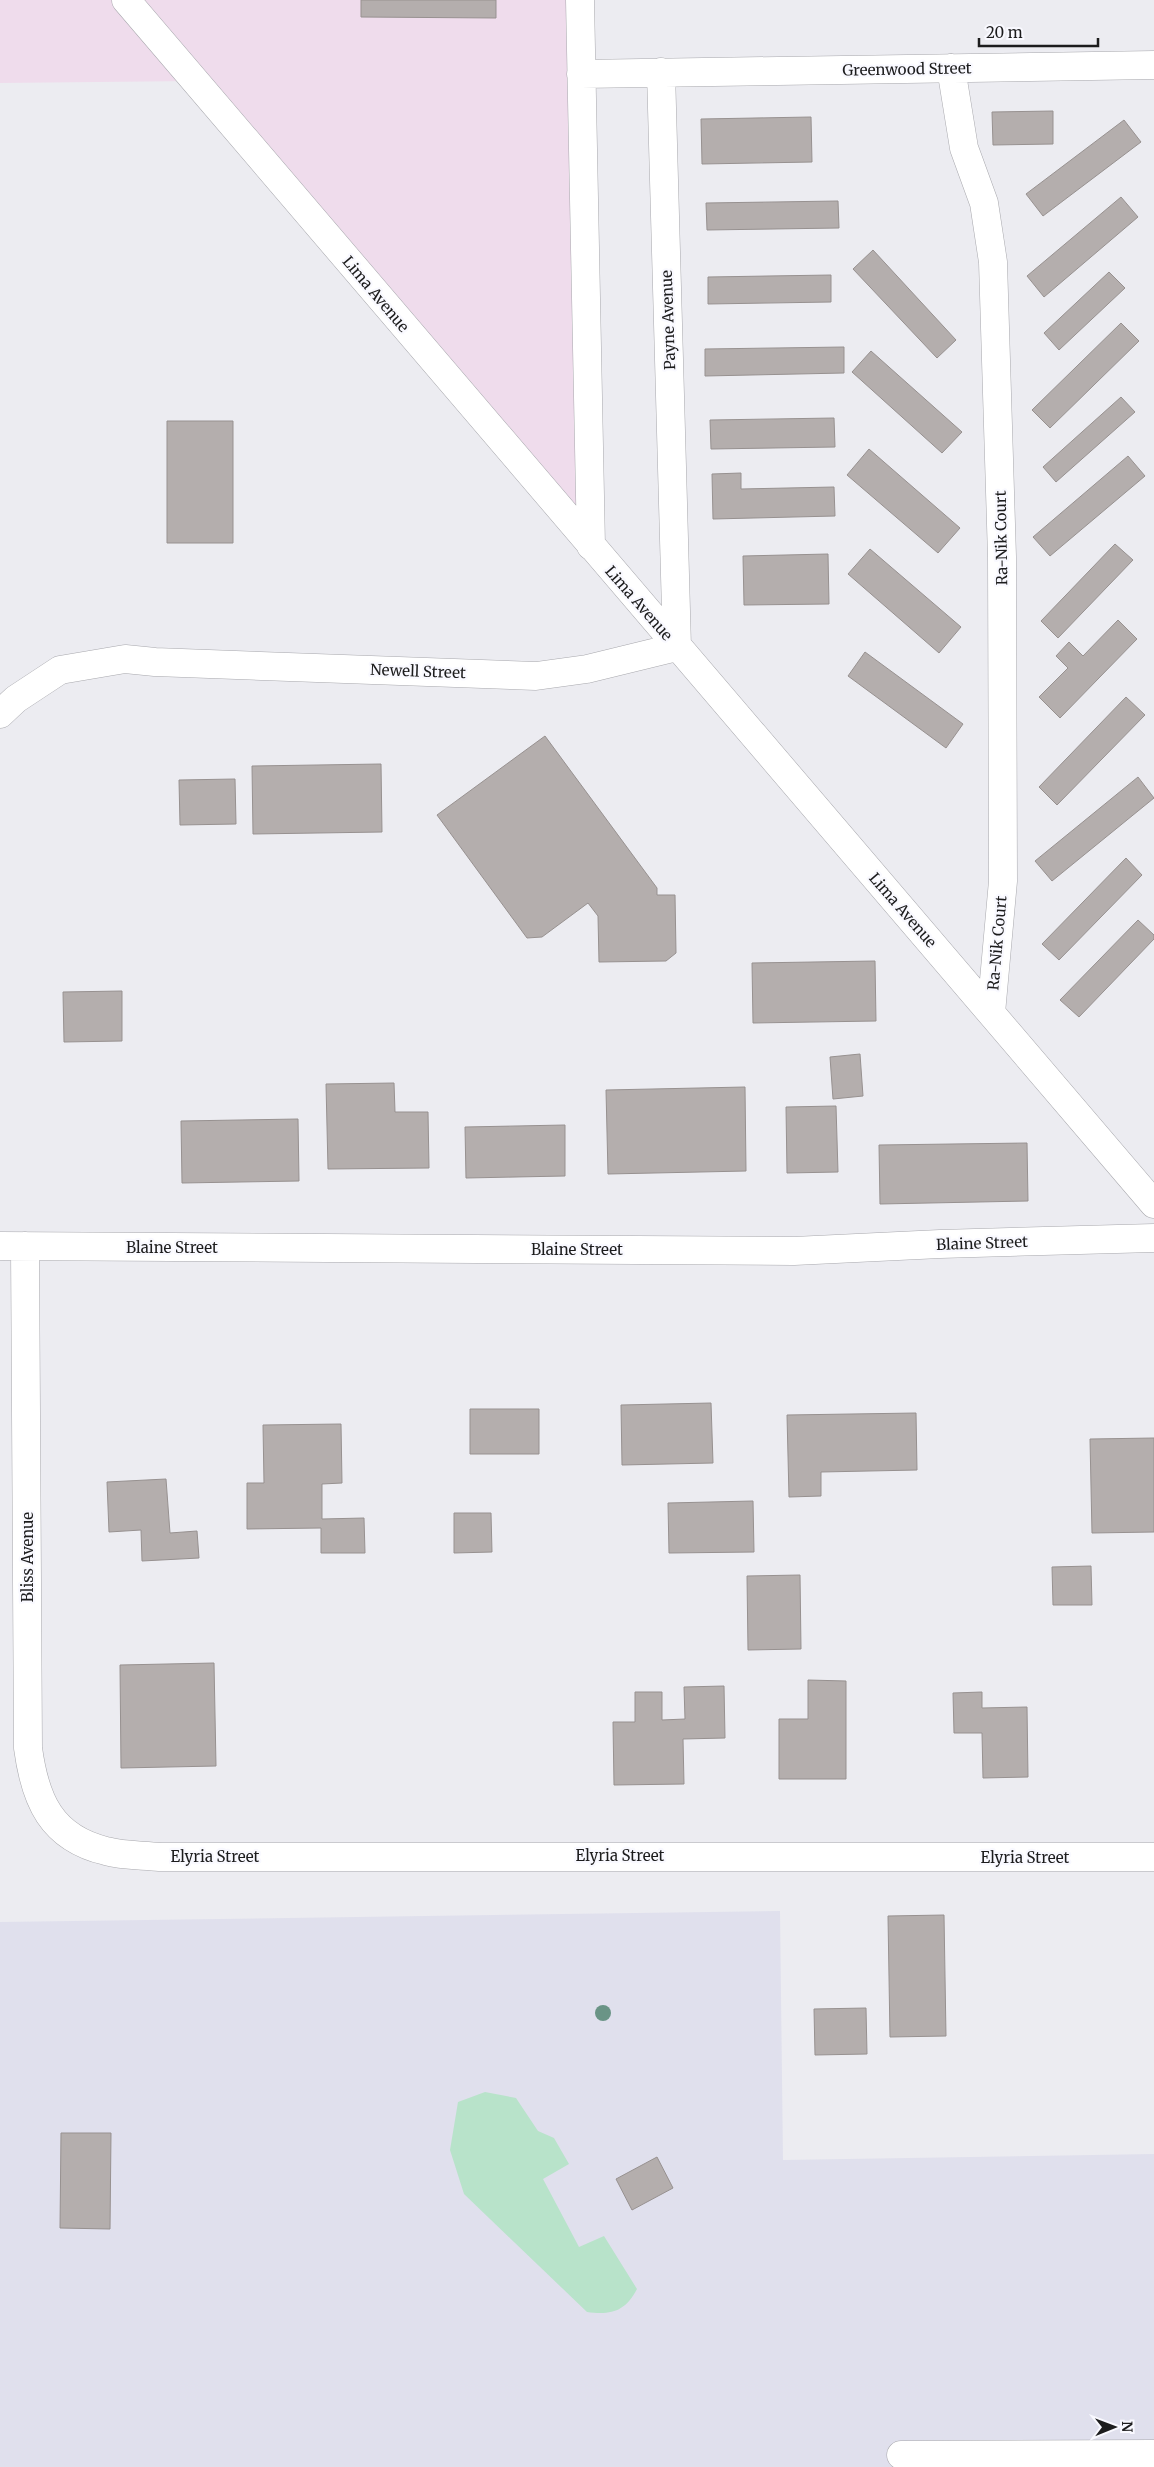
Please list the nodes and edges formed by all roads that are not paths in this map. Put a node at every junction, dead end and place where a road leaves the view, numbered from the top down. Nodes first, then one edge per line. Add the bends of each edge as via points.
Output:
1 (126, 0) edge
2 (580, 0) edge
3 (1154, 65) edge
4 (951, 68) junction
5 (661, 72) junction
6 (581, 74) junction
7 (591, 546) junction
8 (677, 647) junction
9 (0, 714) edge
10 (991, 1013) junction
11 (1154, 1204) edge
12 (1154, 1238) edge
13 (13, 1246) edge
14 (87, 1846) joint
15 (1154, 1857) edge
16 (1154, 2454) edge
17 (902, 2455) dead end

1 - 7 street, Lima Avenue
2 - 6 street
3 - 4 street, Greenwood Street
4 - 5 street, Greenwood Street
4 - 10 street, Ra-Nik Court via 964,148 984,203 993,262 1002,557 1003,881
5 - 6 street
5 - 8 street, Payne Avenue
6 - 7 street
7 - 8 street, Lima Avenue
8 - 9 street, Newell Street via 587,669 536,676 125,659 60,670 16,699
8 - 10 street, Lima Avenue
10 - 11 street, Lima Avenue
12 - 13 street, Blaine Street via 794,1251
13 - 14 street, Bliss Avenue via 28,1748 32,1778 42,1806 62,1829
14 - 15 street, Elyria Street via 108,1852 160,1857 664,1854 773,1858
16 - 17 street

